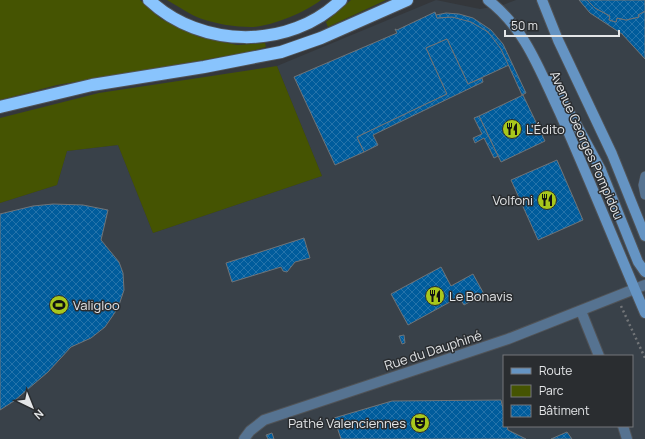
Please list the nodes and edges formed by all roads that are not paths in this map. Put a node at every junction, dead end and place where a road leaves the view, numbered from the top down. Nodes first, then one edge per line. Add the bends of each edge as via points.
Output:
1 (149, 0) edge
2 (341, 0) edge
3 (407, 0) edge
4 (488, 0) edge
5 (542, 0) edge
6 (526, 42) junction
7 (0, 107) edge
8 (645, 176) edge
9 (645, 195) edge
10 (645, 236) edge
11 (645, 272) edge
12 (645, 285) edge
13 (634, 288) junction
14 (645, 297) edge
15 (581, 311) junction
16 (645, 313) edge
17 (599, 355) edge
18 (623, 427) edge
19 (244, 439) edge
20 (627, 439) edge

1 - 2 highway via 189,26 223,36 245,37 272,35 298,28 319,18
3 - 7 highway via 321,38 281,52 92,85
4 - 6 main road, Avenue Georges Pompidou via 507,16
5 - 10 main road, Avenue Georges Pompidou via 612,154
6 - 11 main road via 601,170 638,262
6 - 13 main road, Avenue Georges Pompidou via 588,175
8 - 9 lane
12 - 13 street, Rue du Dauphiné
13 - 14 main road
13 - 15 street, Rue du Dauphiné
13 - 16 main road, Avenue Georges Pompidou
15 - 17 street
15 - 19 street, Rue du Dauphiné via 508,339 264,420
18 - 20 street

